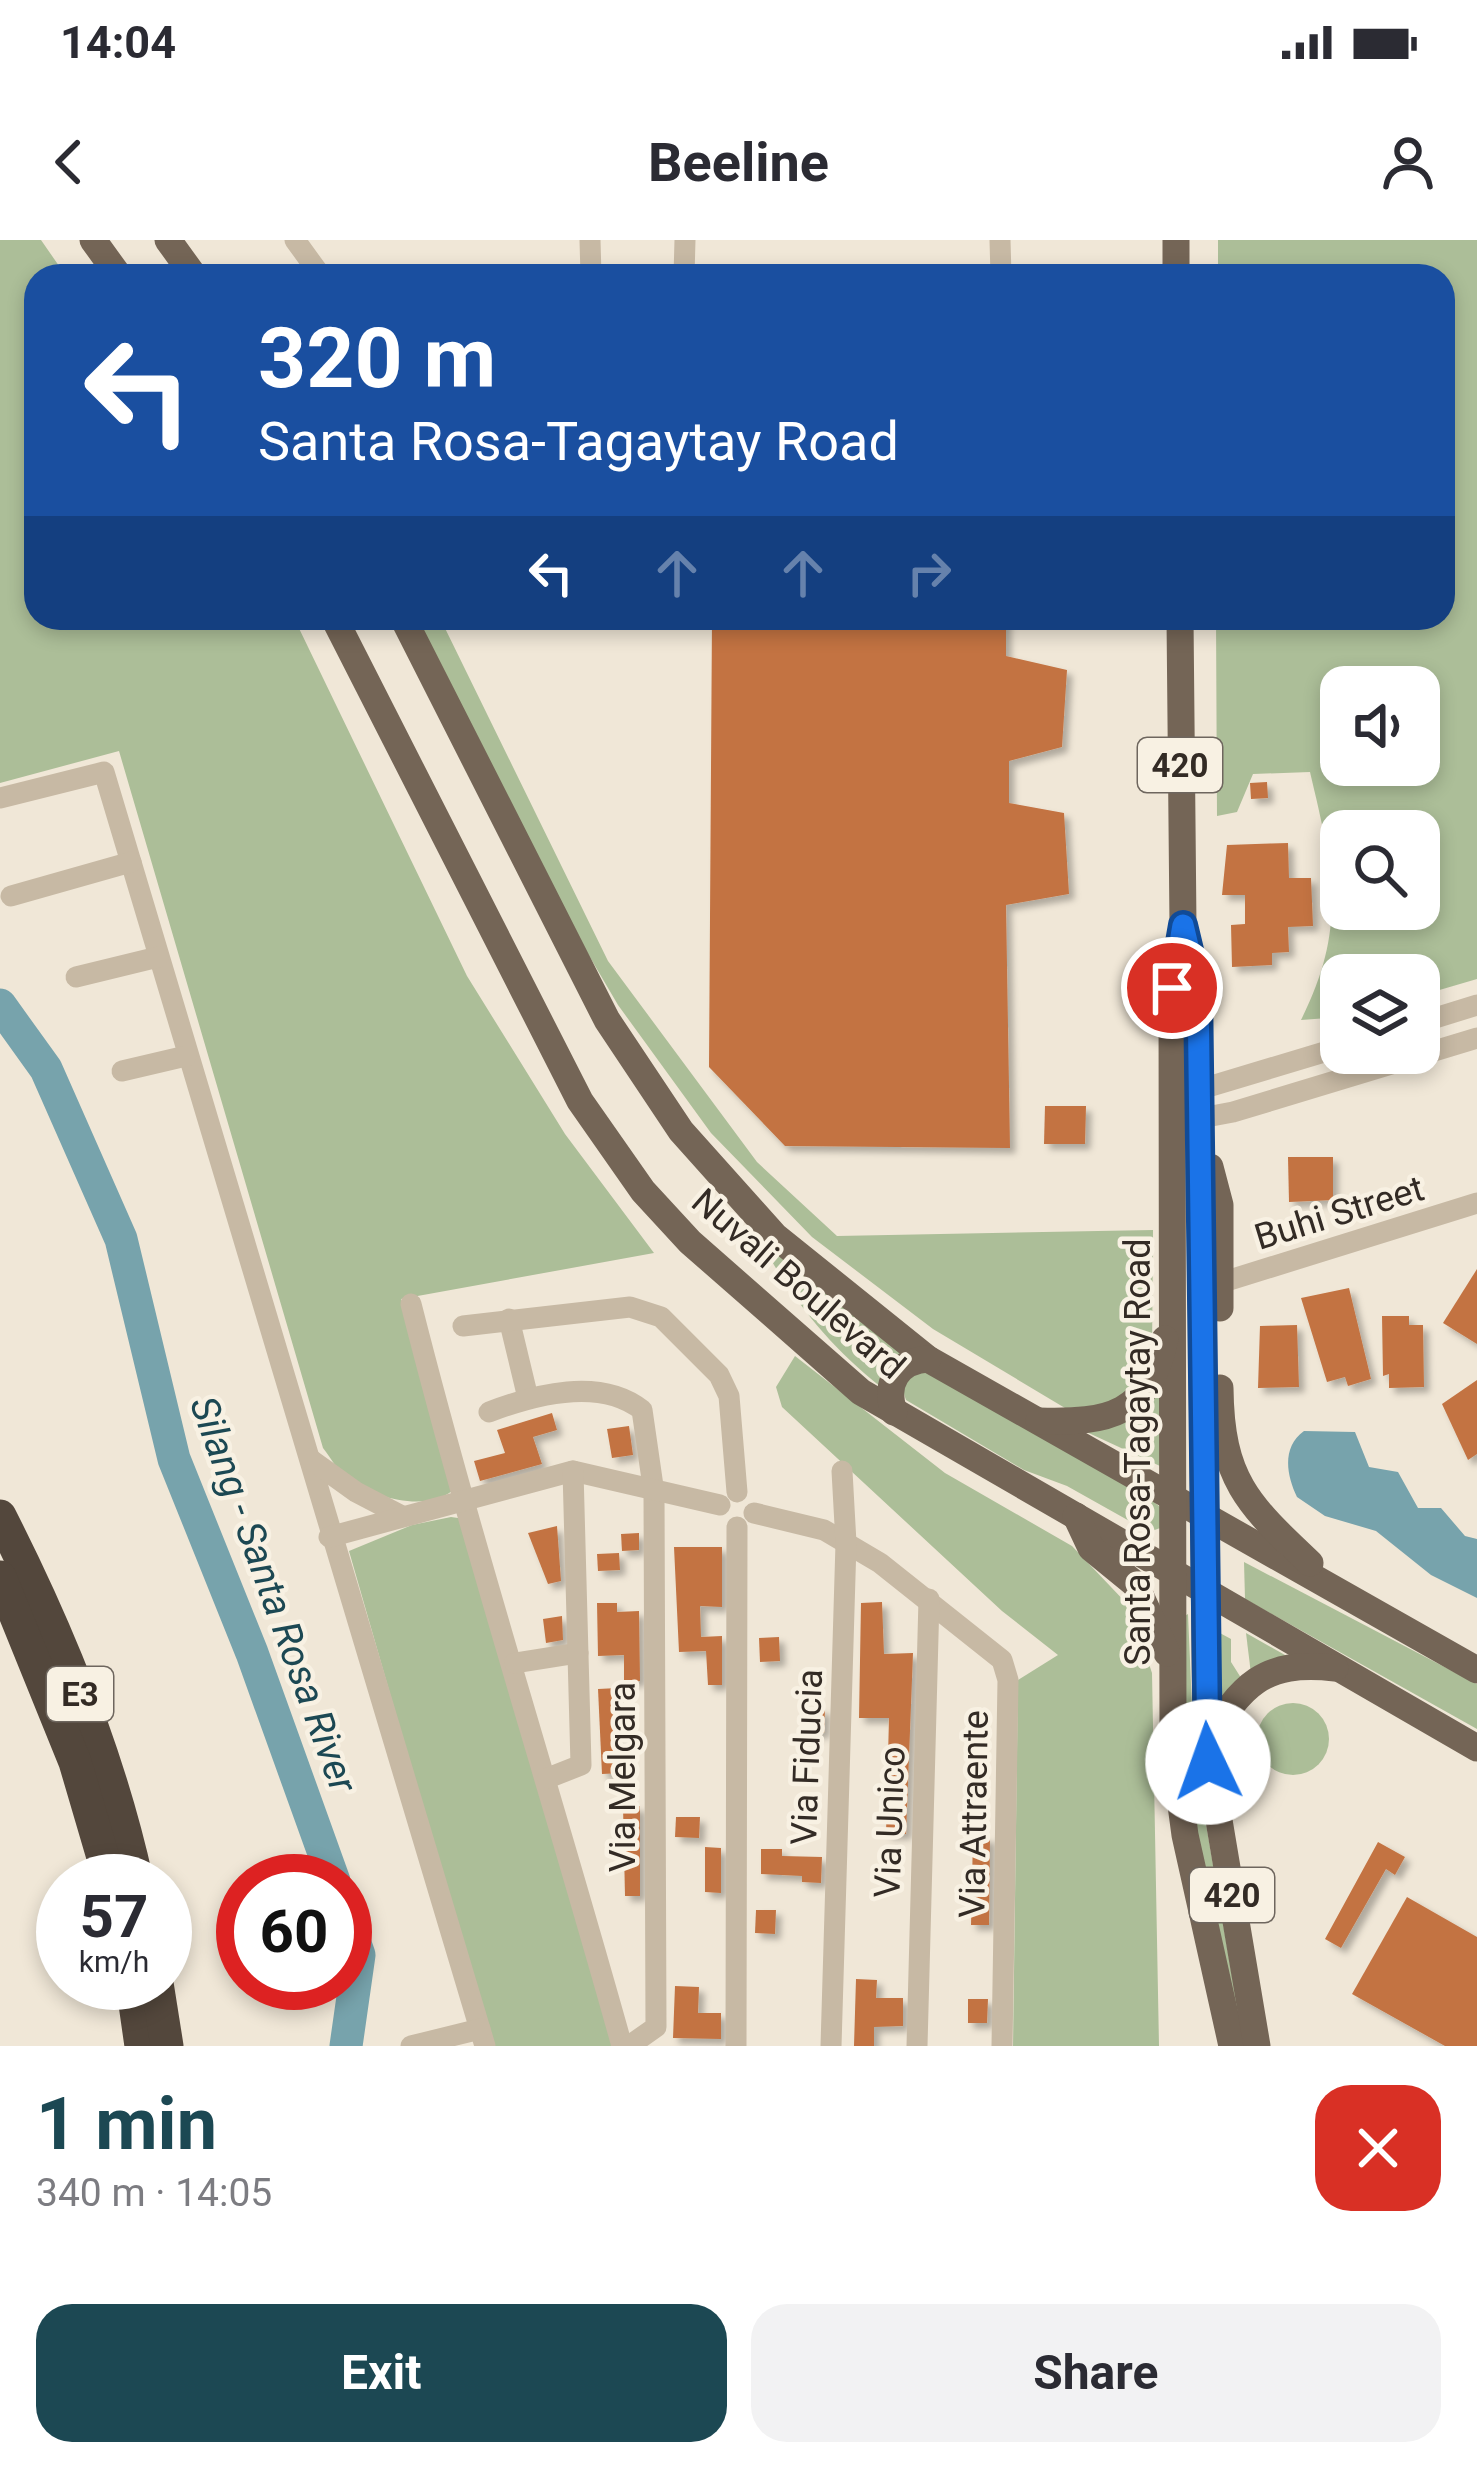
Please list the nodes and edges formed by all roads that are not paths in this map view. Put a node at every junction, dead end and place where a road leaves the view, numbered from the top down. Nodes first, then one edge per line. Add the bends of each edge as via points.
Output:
1 (340, 630) edge
2 (409, 630) edge
3 (1180, 630) edge
4 (0, 798) edge
5 (131, 862) junction
6 (11, 896) dead end
7 (1183, 925) junction
8 (158, 957) junction
9 (76, 977) dead end
10 (1477, 1005) edge
11 (1440, 1016) edge
12 (1477, 1038) edge
13 (186, 1056) junction
14 (1320, 1056) edge
15 (122, 1071) dead end
16 (1192, 1114) junction
17 (1477, 1203) edge
18 (1175, 1282) junction
19 (1220, 1283) junction
20 (411, 1304) dead end
21 (508, 1319) junction
22 (463, 1326) dead end
23 (1220, 1337) junction
24 (928, 1359) junction
25 (1202, 1393) junction
26 (528, 1398) junction
27 (489, 1412) dead end
28 (894, 1412) junction
29 (1035, 1421) junction
30 (310, 1459) junction
31 (572, 1471) junction
32 (842, 1471) dead end
33 (654, 1493) junction
34 (728, 1498) junction
35 (460, 1500) junction
36 (1176, 1501) junction
37 (0, 1516) edge
38 (402, 1516) junction
39 (1076, 1516) junction
40 (1202, 1516) junction
41 (745, 1520) junction
42 (329, 1537) junction
43 (846, 1543) junction
44 (1175, 1572) junction
45 (0, 1577) edge
46 (1203, 1588) junction
47 (1342, 1594) junction
48 (929, 1600) junction
49 (578, 1653) junction
50 (515, 1663) junction
51 (1343, 1669) junction
52 (1477, 1670) edge
53 (1174, 1673) junction
54 (1206, 1743) junction
55 (1477, 1748) edge
56 (548, 1778) junction
57 (102, 1854) edge
58 (130, 1854) edge
59 (136, 2010) edge
60 (162, 2010) edge
61 (482, 2038) edge
62 (141, 2046) edge
63 (167, 2046) edge
64 (411, 2046) edge
65 (625, 2046) edge
66 (736, 2046) edge
67 (831, 2046) edge
68 (917, 2046) edge
69 (1002, 2046) edge
70 (1232, 2046) edge
71 (1257, 2046) edge

1 - 28 main road, Nuvali Boulevard via 597,1129 717,1268
2 - 24 main road, Nuvali Boulevard via 607,1020 681,1131 814,1272
3 - 7 main road, Santa Rosa-Tagaytay Road / 420
4 - 5 street via 104,772
5 - 6 street
5 - 8 street
7 - 16 main road, Santa Rosa-Tagaytay Road / 420 via 1198,988
7 - 16 main road, Santa Rosa-Tagaytay Road / 420 via 1172,988
8 - 9 street
8 - 13 street
10 - 11 street
12 - 16 street
13 - 15 street
13 - 30 street
14 - 16 street
16 - 18 main road, Santa Rosa-Tagaytay Road / 420
16 - 19 main road via 1220,1205
16 - 25 main road, Santa Rosa-Tagaytay Road / 420
17 - 19 street, Buhi Street
18 - 29 main road via 1158,1368 1136,1401 1109,1417
18 - 36 main road, Santa Rosa-Tagaytay Road / 420
19 - 23 main road
20 - 35 street
21 - 22 street
21 - 26 street
21 - 34 street via 629,1307 661,1316 729,1396
23 - 25 main road
23 - 47 main road via 1221,1438 1230,1472 1260,1515
24 - 28 main road via 896,1375
24 - 29 main road, Nuvali Boulevard
25 - 40 main road, Santa Rosa-Tagaytay Road / 420
26 - 27 street
26 - 33 street via 623,1395 642,1410
28 - 39 main road, Nuvali Boulevard
29 - 36 main road, Nuvali Boulevard
30 - 38 street
30 - 42 street
31 - 33 street
31 - 35 street
31 - 49 street
32 - 43 street, Via Fiducia
33 - 34 street
33 - 65 street, Via Melgara via 656,2027
34 - 41 street via 723,1520
35 - 38 street
35 - 50 street
36 - 40 main road, Nuvali Boulevard
36 - 44 main road, Santa Rosa-Tagaytay Road / 420
37 - 58 highway, E3 via 46,1606
38 - 42 street
39 - 44 main road, Nuvali Boulevard
39 - 53 main road via 1091,1548 1142,1594
40 - 46 main road, Santa Rosa-Tagaytay Road / 420
40 - 47 main road, Nuvali Boulevard
41 - 43 street, Via Attraente via 824,1530
41 - 66 street
42 - 61 street
43 - 48 street, Via Attraente
43 - 67 street, Via Fiducia
44 - 46 main road, Nuvali Boulevard
44 - 53 main road, Santa Rosa-Tagaytay Road / 420
45 - 57 highway, E3 via 75,1762
46 - 51 main road, Nuvali Boulevard
46 - 54 main road, Santa Rosa-Tagaytay Road / 420
47 - 52 main road, Nuvali Boulevard
48 - 68 street, Via Unico
48 - 69 street, Via Attraente via 1002,1660 1008,1680
49 - 50 street
49 - 56 street via 581,1765
50 - 56 street
51 - 54 main road via 1262,1675 1235,1698
51 - 55 main road, Nuvali Boulevard
53 - 70 main road, Santa Rosa-Tagaytay Road / 420 via 1176,1786
54 - 71 main road, Santa Rosa-Tagaytay Road / 420
56 - 65 street
59 - 62 highway
60 - 63 highway
61 - 64 street

